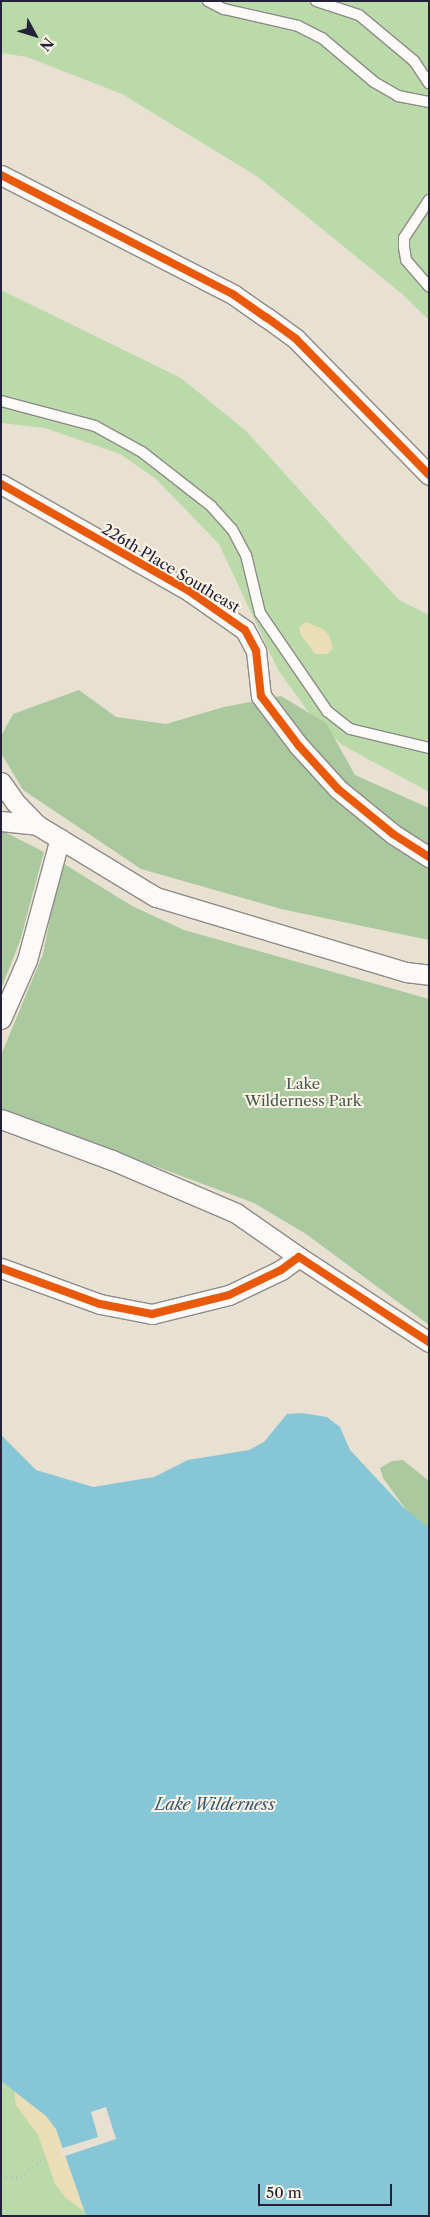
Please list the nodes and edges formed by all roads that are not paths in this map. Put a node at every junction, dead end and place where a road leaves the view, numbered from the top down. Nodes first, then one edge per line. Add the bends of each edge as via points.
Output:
1 (208, 1) edge
2 (316, 1) edge
3 (429, 83) edge
4 (429, 102) edge
5 (1, 174) edge
6 (429, 200) edge
7 (429, 286) edge
8 (1, 401) edge
9 (429, 475) edge
10 (1, 484) edge
11 (429, 748) edge
12 (1, 782) edge
13 (1, 821) edge
14 (37, 825) junction
15 (60, 838) junction
16 (429, 857) edge
17 (429, 975) edge
18 (1, 1019) edge
19 (1, 1119) edge
20 (299, 1257) junction
21 (1, 1268) edge
22 (429, 1342) edge

1 - 4 lane via 224,9 298,26 322,38 374,82 398,96
2 - 3 lane via 359,15 414,61
5 - 9 street via 166,258 266,316 296,339
6 - 7 lane via 404,238 404,247 406,260
8 - 11 lane via 95,426 142,452 211,506 232,528 246,555 260,613 327,711 350,729
10 - 16 street, 226th Place Southeast via 189,591 245,630 256,651 261,696 299,746 338,789 394,834
12 - 14 street
13 - 14 street
14 - 15 street
15 - 17 street via 156,897 406,972
15 - 18 street via 27,960
19 - 20 street via 112,1160 236,1213
20 - 21 street via 281,1270 229,1295 152,1314 100,1304
20 - 22 street

